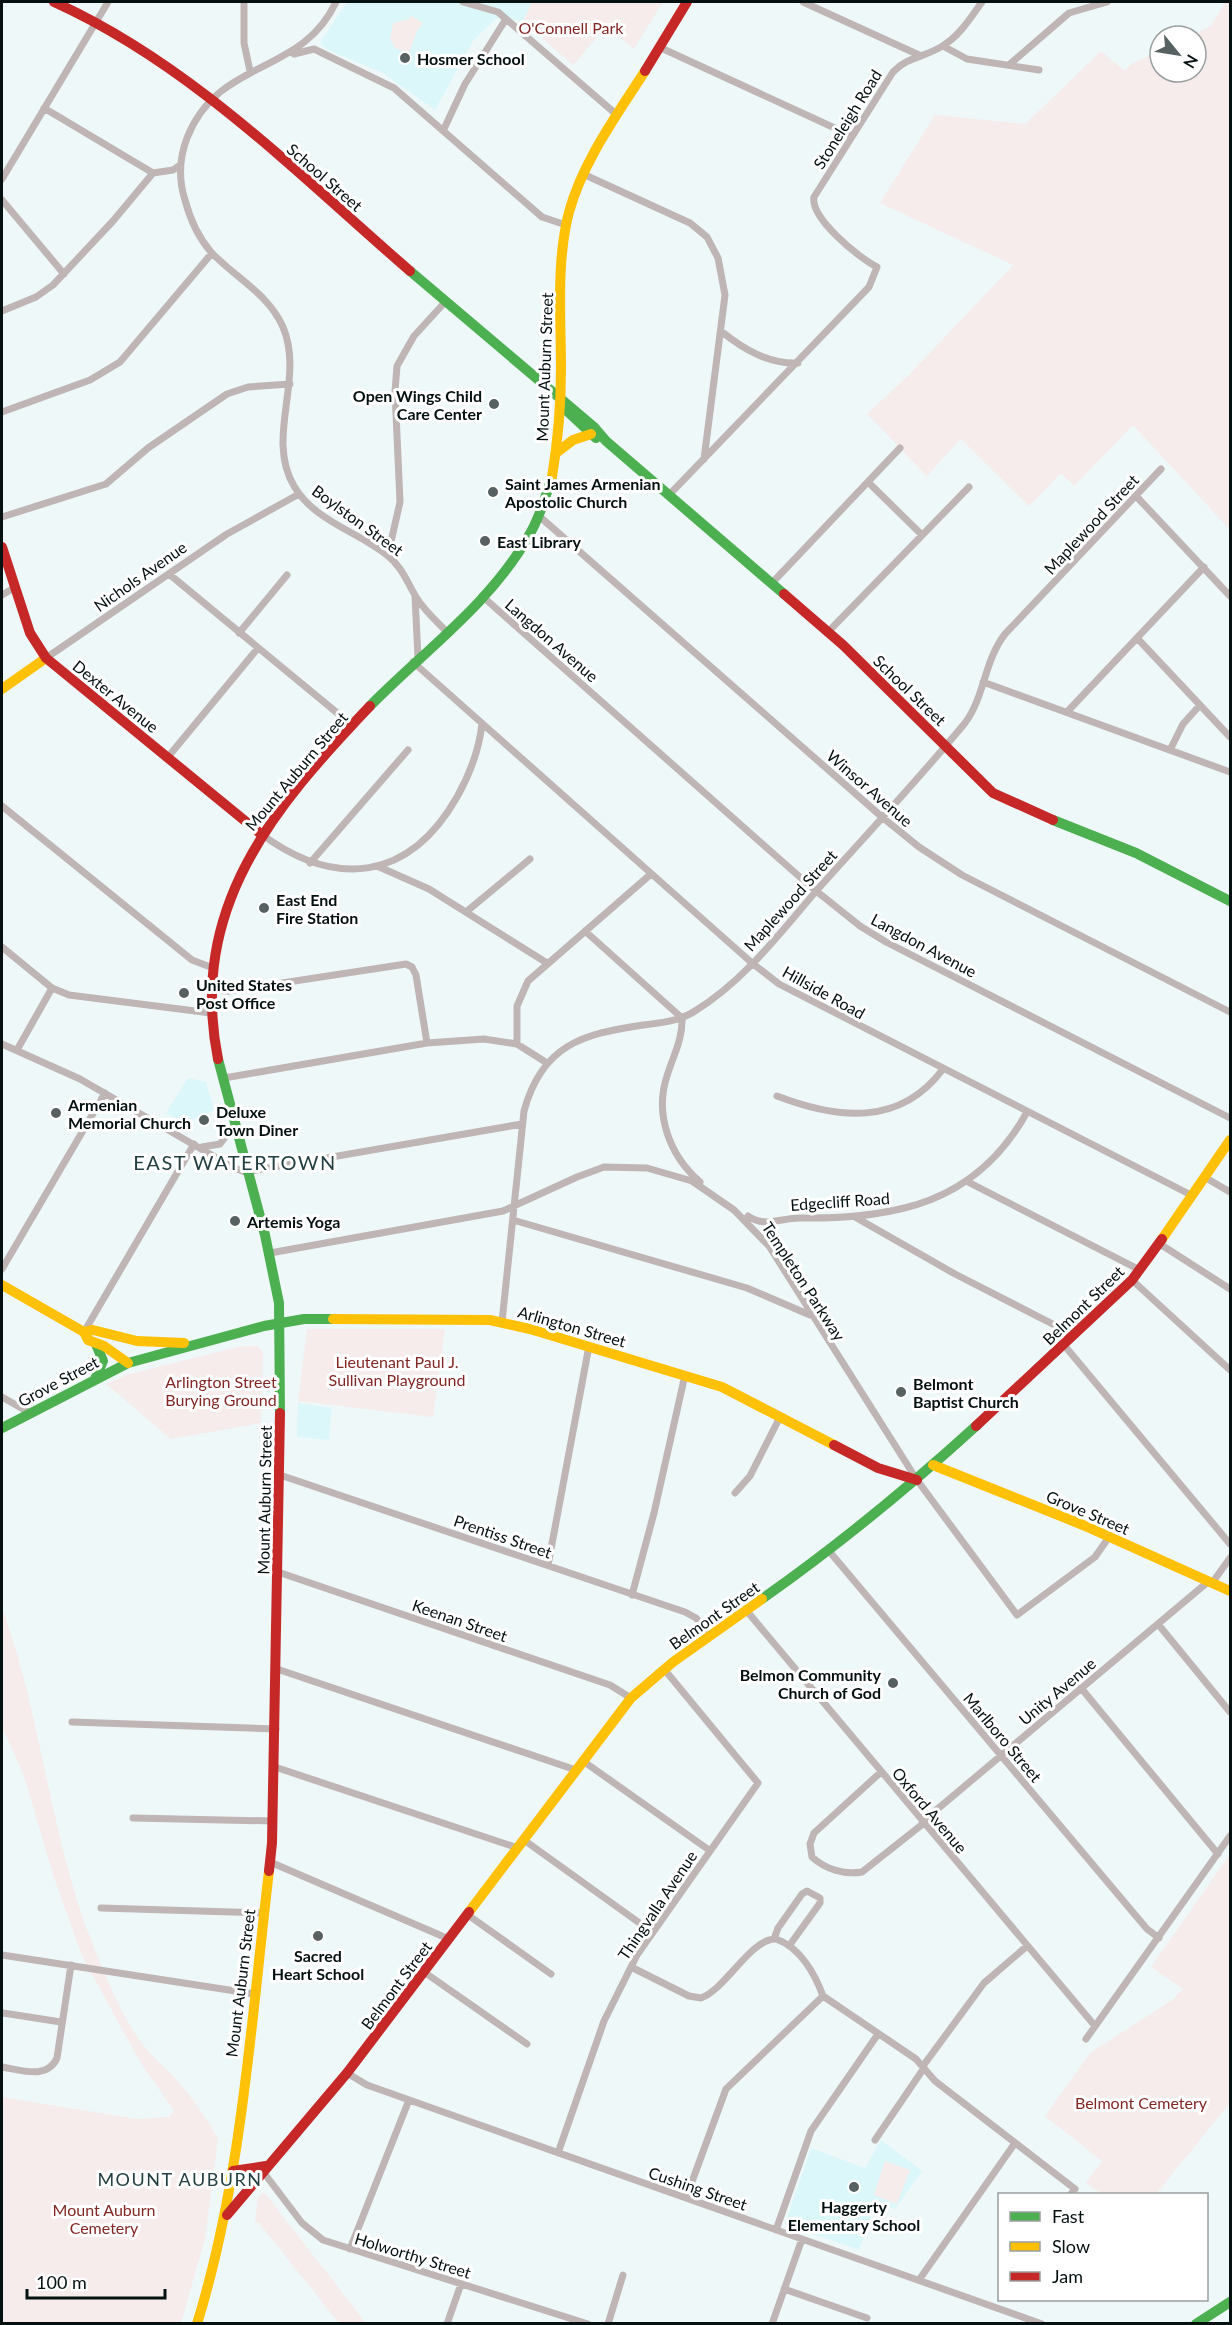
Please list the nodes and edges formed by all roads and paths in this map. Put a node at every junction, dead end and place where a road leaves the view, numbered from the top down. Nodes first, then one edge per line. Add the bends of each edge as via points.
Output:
1 (54, 2) edge
2 (108, 2) edge
3 (244, 2) edge
4 (336, 2) edge
5 (463, 2) edge
6 (687, 2) edge
7 (802, 2) edge
8 (982, 2) edge
9 (1107, 2) edge
10 (506, 19) junction
11 (96, 21) junction
12 (659, 46) junction
13 (943, 46) junction
14 (919, 55) junction
15 (286, 56) junction
16 (1010, 64) junction
17 (1039, 70) dead end
18 (250, 71) junction
19 (211, 99) junction
20 (44, 108) junction
21 (618, 116) junction
22 (443, 131) junction
23 (852, 136) junction
24 (180, 165) junction
25 (153, 173) junction
26 (583, 174) junction
27 (2, 179) edge
28 (2, 200) edge
29 (566, 225) junction
30 (212, 253) junction
31 (64, 274) junction
32 (446, 301) junction
33 (2, 311) edge
34 (721, 331) junction
35 (798, 363) junction
36 (290, 384) junction
37 (559, 400) junction
38 (2, 412) edge
39 (591, 434) junction
40 (606, 441) junction
41 (900, 448) dead end
42 (556, 453) junction
43 (704, 459) junction
44 (1161, 469) dead end
45 (868, 482) junction
46 (969, 487) dead end
47 (299, 494) junction
48 (669, 495) junction
49 (1136, 496) junction
50 (539, 516) junction
51 (2, 517) edge
52 (922, 535) junction
53 (2, 547) edge
54 (388, 555) junction
55 (1204, 567) junction
56 (169, 574) junction
57 (287, 575) dead end
58 (772, 583) junction
59 (14, 588) junction
60 (2, 596) edge
61 (415, 596) junction
62 (482, 596) junction
63 (1230, 596) edge
64 (446, 631) junction
65 (828, 632) junction
66 (239, 633) junction
67 (1137, 638) junction
68 (258, 648) junction
69 (46, 658) junction
70 (415, 660) junction
71 (983, 682) junction
72 (2, 689) edge
73 (1200, 705) junction
74 (1067, 712) junction
75 (483, 724) junction
76 (353, 726) junction
77 (1230, 737) edge
78 (945, 746) junction
79 (408, 750) dead end
80 (1170, 750) junction
81 (168, 757) junction
82 (1230, 772) edge
83 (2, 806) edge
84 (882, 817) junction
85 (261, 834) junction
86 (530, 859) dead end
87 (310, 863) junction
88 (377, 866) junction
89 (651, 874) junction
90 (816, 891) junction
91 (1230, 901) edge
92 (466, 912) junction
93 (585, 931) junction
94 (2, 947) edge
95 (547, 963) junction
96 (752, 963) junction
97 (213, 968) junction
98 (52, 988) junction
99 (211, 990) junction
100 (1230, 1012) edge
101 (211, 1013) junction
102 (682, 1018) junction
103 (427, 1043) junction
104 (2, 1044) edge
105 (517, 1044) junction
106 (17, 1050) junction
107 (547, 1063) junction
108 (943, 1069) junction
109 (224, 1078) junction
110 (105, 1093) junction
111 (777, 1096) dead end
112 (1027, 1112) junction
113 (1230, 1118) edge
114 (235, 1122) junction
115 (522, 1124) junction
116 (1230, 1140) edge
117 (197, 1145) junction
118 (249, 1172) junction
119 (1206, 1178) junction
120 (968, 1182) junction
121 (1230, 1192) edge
122 (717, 1196) junction
123 (1193, 1196) junction
124 (514, 1204) junction
125 (855, 1217) junction
126 (513, 1220) junction
127 (1160, 1244) junction
128 (270, 1253) junction
129 (2, 1269) edge
130 (1140, 1270) junction
131 (1132, 1280) junction
132 (2, 1285) edge
133 (1230, 1289) edge
134 (812, 1316) junction
135 (280, 1322) junction
136 (502, 1322) junction
137 (84, 1332) junction
138 (1074, 1335) junction
139 (118, 1338) junction
140 (96, 1344) junction
141 (196, 1344) junction
142 (1064, 1345) junction
143 (589, 1346) junction
144 (129, 1363) junction
145 (1230, 1370) edge
146 (685, 1375) junction
147 (95, 1379) junction
148 (2, 1397) edge
149 (30, 1413) junction
150 (780, 1417) junction
151 (2, 1428) edge
152 (933, 1465) junction
153 (280, 1475) junction
154 (917, 1480) junction
155 (735, 1493) dead end
156 (1109, 1537) junction
157 (1230, 1544) edge
158 (829, 1551) junction
159 (1230, 1558) edge
160 (548, 1565) junction
161 (278, 1572) junction
162 (1210, 1582) junction
163 (1230, 1591) edge
164 (632, 1595) junction
165 (746, 1610) junction
166 (1158, 1624) junction
167 (710, 1635) junction
168 (277, 1668) junction
169 (664, 1669) junction
170 (1081, 1688) junction
171 (631, 1698) junction
172 (1230, 1712) edge
173 (72, 1722) dead end
174 (276, 1729) junction
175 (1001, 1756) junction
176 (579, 1765) junction
177 (275, 1767) junction
178 (881, 1772) junction
179 (133, 1818) dead end
180 (273, 1821) junction
181 (923, 1822) junction
182 (1230, 1836) edge
183 (521, 1844) junction
184 (709, 1850) junction
185 (1218, 1854) junction
186 (270, 1863) junction
187 (101, 1908) dead end
188 (264, 1913) junction
189 (468, 1915) junction
190 (652, 1932) junction
191 (1159, 1938) junction
192 (449, 1939) junction
193 (774, 1939) junction
194 (789, 1946) junction
195 (1027, 1946) junction
196 (2, 1955) edge
197 (70, 1965) junction
198 (630, 1967) junction
199 (424, 1972) junction
200 (551, 1974) dead end
201 (255, 1994) junction
202 (823, 1996) junction
203 (3, 2013) dead end
204 (61, 2022) junction
205 (1095, 2026) junction
206 (878, 2034) junction
207 (1086, 2039) dead end
208 (527, 2044) dead end
209 (2, 2067) edge
210 (924, 2067) junction
211 (347, 2073) junction
212 (409, 2100) junction
213 (874, 2140) dead end
214 (1015, 2144) junction
215 (558, 2152) junction
216 (263, 2168) junction
217 (233, 2171) junction
218 (1072, 2193) edge
219 (686, 2198) junction
220 (225, 2217) junction
221 (777, 2230) junction
222 (802, 2239) junction
223 (350, 2249) junction
224 (623, 2275) dead end
225 (919, 2280) junction
226 (461, 2283) junction
227 (784, 2289) junction
228 (1230, 2302) edge
229 (867, 2318) dead end
230 (567, 2320) edge
231 (197, 2324) edge
232 (447, 2324) edge
233 (588, 2324) edge
234 (608, 2324) edge
235 (772, 2324) edge
236 (1042, 2324) edge
237 (1196, 2324) edge

1 - 11 main road, School Street
2 - 11 street
3 - 18 street via 244,43
4 - 15 street, Boylston Street via 312,37
5 - 10 street via 495,10
6 - 12 main road, Mount Auburn Street
7 - 14 street
8 - 13 street, Stoneleigh Road
9 - 16 street via 1069,13
10 - 21 street
10 - 22 street via 465,84
11 - 19 main road, School Street via 162,60
11 - 20 street
12 - 21 main road, Mount Auburn Street
12 - 23 street
13 - 14 street, Stoneleigh Road
13 - 16 street via 967,59
14 - 23 street, Stoneleigh Road via 893,72
15 - 18 street, Boylston Street
15 - 22 street via 314,49 365,72 393,88
16 - 17 street
18 - 19 street, Boylston Street
19 - 24 street, Boylston Street via 191,128
19 - 32 main road, School Street
20 - 25 street
20 - 27 street
21 - 26 main road, Mount Auburn Street
22 - 29 street via 542,217
23 - 35 street, Stoneleigh Road via 813,204 819,216 856,254 877,267 864,294
24 - 25 street
24 - 30 street, Boylston Street via 182,192 191,219
25 - 31 street
26 - 29 main road, Mount Auburn Street
26 - 34 street via 679,216 706,237 718,258 724,282
28 - 31 street
29 - 37 main road, Mount Auburn Street via 561,268
30 - 36 street, Boylston Street via 258,292 279,320 289,353
30 - 38 street via 115,366 90,380
31 - 33 street via 36,297
32 - 37 main road, School Street
32 - 54 street via 410,341 397,366 394,391 400,502
34 - 35 street via 761,356
34 - 43 street
35 - 43 street
36 - 47 street, Boylston Street via 283,451
36 - 51 street via 261,385 227,394 148,448 106,484
37 - 39 main road, School Street via 569,416
37 - 40 main road, School Street
37 - 42 main road, Mount Auburn Street
39 - 40 main road, School Street
39 - 42 main road via 573,440
40 - 48 main road, School Street
41 - 45 street
42 - 50 main road, Mount Auburn Street
43 - 48 street
44 - 49 street, Maplewood Street
45 - 52 street
45 - 58 street
46 - 52 street
47 - 54 street, Boylston Street via 324,516
47 - 56 street, Nichols Avenue via 256,516
48 - 58 main road, School Street
49 - 55 street
49 - 71 street, Maplewood Street via 1005,634
50 - 62 main road, Mount Auburn Street via 516,556
50 - 84 street, Winsor Avenue
52 - 65 street
53 - 59 main road, Dexter Avenue
54 - 61 street, Boylston Street via 403,572
55 - 63 street
55 - 67 street
56 - 66 street
56 - 69 street, Nichols Avenue
57 - 66 street
58 - 65 main road, School Street
59 - 60 street
59 - 69 main road, Dexter Avenue via 33,642
61 - 64 street, Boylston Street
61 - 70 street, Boylston Street
62 - 64 main road, Mount Auburn Street
62 - 90 street, Langdon Avenue
64 - 70 main road, Mount Auburn Street
65 - 78 main road, School Street
66 - 68 street
67 - 73 street
67 - 74 street
68 - 76 street
68 - 81 street
69 - 72 main road, Nichols Avenue
69 - 81 main road, Dexter Avenue
70 - 75 street, Hillside Road
70 - 76 main road, Mount Auburn Street
71 - 74 street
71 - 78 street, Maplewood Street via 972,712
73 - 77 street
73 - 80 street
74 - 80 street
75 - 88 street via 473,764 444,818 414,849
75 - 89 street, Hillside Road
76 - 85 main road, Mount Auburn Street
78 - 84 street, Maplewood Street
78 - 91 main road, School Street via 1003,800 1136,853
79 - 87 street
80 - 82 street
81 - 85 main road, Dexter Avenue
83 - 97 street via 192,960
84 - 90 street, Maplewood Street
84 - 100 street, Winsor Avenue via 962,876
85 - 87 street
85 - 97 main road, Mount Auburn Street via 226,900
86 - 92 street
87 - 88 street via 347,868
88 - 92 street via 414,881
89 - 93 street
89 - 96 street, Hillside Road
90 - 96 street, Maplewood Street
90 - 113 street, Langdon Avenue via 886,942
92 - 95 street
93 - 95 street
93 - 102 street
94 - 98 street
95 - 105 street via 528,981 519,997
96 - 102 street, Maplewood Street via 717,996
96 - 108 street, Hillside Road via 792,992
97 - 99 main road, Mount Auburn Street
98 - 101 street via 77,996
98 - 106 street
99 - 101 main road, Mount Auburn Street
99 - 103 street via 229,991 400,964 412,967 416,975
101 - 109 main road, Mount Auburn Street
102 - 107 street, Maplewood Street via 592,1034 566,1046
102 - 122 street, Edgecliff Road via 681,1035 663,1093 663,1119 683,1165
103 - 105 street via 484,1039
103 - 109 street
104 - 106 street
105 - 107 street
106 - 110 street
107 - 115 street, Maplewood Street via 528,1097
108 - 111 street via 916,1096 880,1111 831,1112
108 - 112 street, Hillside Road
109 - 114 main road, Mount Auburn Street
110 - 117 street
110 - 129 street
112 - 120 street, Edgecliff Road via 999,1154
112 - 123 street, Hillside Road
114 - 117 street via 224,1141 212,1147
114 - 118 main road, Mount Auburn Street
115 - 118 street
115 - 124 street, Maplewood Street
116 - 119 main road, Belmont Street
117 - 118 street via 234,1168
117 - 137 street
118 - 128 main road, Mount Auburn Street
119 - 121 street
119 - 123 main road, Belmont Street
120 - 125 street, Edgecliff Road via 918,1206
120 - 130 street
122 - 124 street, Templeton Parkway via 692,1181 665,1172 620,1165 590,1171
122 - 125 street, Edgecliff Road via 764,1224 788,1218
122 - 134 street, Templeton Parkway via 760,1234
123 - 127 main road, Belmont Street
124 - 126 street, Maplewood Street
124 - 128 street, Templeton Parkway via 503,1211
125 - 138 street
126 - 134 street via 747,1288
126 - 136 street, Maplewood Street
127 - 130 main road, Belmont Street
127 - 133 street
128 - 135 main road, Mount Auburn Street
130 - 131 main road, Belmont Street
131 - 138 main road, Belmont Street
131 - 145 street
132 - 137 main road, Arlington Street
134 - 154 street, Templeton Parkway
135 - 136 main road, Arlington Street
135 - 141 main road, Arlington Street
135 - 153 main road, Mount Auburn Street
136 - 143 main road, Arlington Street
137 - 139 main road, Arlington Street via 93,1330
137 - 140 main road, Arlington Street
138 - 142 main road, Belmont Street
139 - 141 main road, Arlington Street
139 - 144 main road via 128,1349
140 - 144 main road, Arlington Street
140 - 147 main road via 103,1362
141 - 144 main road, Arlington Street
142 - 152 main road, Belmont Street
142 - 157 street
143 - 146 main road, Arlington Street
143 - 160 street
144 - 147 main road, Grove Street
146 - 150 main road, Arlington Street via 738,1394
146 - 164 street
147 - 149 main road, Grove Street
148 - 149 street
149 - 151 main road, Grove Street
150 - 154 main road, Arlington Street via 878,1468
150 - 155 street via 750,1476
152 - 154 main road, Belmont Street
152 - 156 main road, Grove Street
153 - 160 street, Prentiss Street
153 - 161 main road, Mount Auburn Street
154 - 156 street, Templeton Parkway via 1017,1615 1095,1557
154 - 158 main road, Belmont Street
156 - 162 main road, Grove Street
158 - 165 main road, Belmont Street
158 - 175 street, Marlboro Street
159 - 162 street, Unity Avenue
160 - 164 street, Prentiss Street
161 - 168 main road, Mount Auburn Street
161 - 171 street, Keenan Street via 610,1685
162 - 163 main road, Grove Street
162 - 166 street, Unity Avenue
164 - 167 street, Prentiss Street via 691,1615
165 - 167 main road, Belmont Street
165 - 178 street, Oxford Avenue
166 - 170 street, Unity Avenue
166 - 172 street
167 - 169 main road, Belmont Street
168 - 174 main road, Mount Auburn Street
168 - 176 street
169 - 171 main road, Belmont Street
169 - 184 street, Thingvalla Avenue via 758,1783
170 - 175 street, Unity Avenue
170 - 185 street
171 - 176 main road, Belmont Street
173 - 174 street
174 - 177 main road, Mount Auburn Street
175 - 181 street, Unity Avenue
175 - 191 street, Marlboro Street via 1147,1929
176 - 183 main road, Belmont Street
176 - 184 street
177 - 180 main road, Mount Auburn Street
177 - 183 street
178 - 181 street, Oxford Avenue
178 - 181 street, Unity Avenue via 814,1833 810,1844 812,1857 831,1869 862,1872
179 - 180 street
180 - 186 main road, Mount Auburn Street
181 - 195 street, Oxford Avenue
182 - 185 street
183 - 189 main road, Belmont Street
183 - 190 street
184 - 190 street, Thingvalla Avenue
185 - 191 street
186 - 188 main road, Mount Auburn Street
186 - 192 street
187 - 188 street
188 - 201 main road, Mount Auburn Street
189 - 192 main road, Belmont Street
189 - 200 street
190 - 198 street, Thingvalla Avenue
191 - 205 street
192 - 199 main road, Belmont Street
193 - 194 street
193 - 194 street via 802,1894 810,1891 820,1898 820,1903
193 - 198 street via 762,1944 701,1998
194 - 202 street via 813,1972
195 - 205 street, Oxford Avenue
195 - 210 street via 984,1983
196 - 197 street
197 - 201 street
197 - 204 street
198 - 215 street, Thingvalla Avenue via 604,2021
199 - 208 street
199 - 211 main road, Belmont Street
201 - 217 main road, Mount Auburn Street
202 - 206 street
202 - 219 street via 726,2089
203 - 204 street
204 - 209 street via 53,2067 44,2072
205 - 207 street
206 - 210 street
206 - 221 street via 812,2131
210 - 213 street
210 - 214 street via 935,2081
211 - 212 street, Cushing Street via 362,2083
211 - 216 main road, Belmont Street via 311,2119
212 - 215 street, Cushing Street
212 - 223 street
214 - 218 street via 1075,2189
214 - 225 street
215 - 219 street, Cushing Street
216 - 217 main road
216 - 220 main road, Belmont Street
216 - 223 street, Holworthy Street via 308,2229 323,2240
217 - 220 main road, Mount Auburn Street
219 - 221 street, Cushing Street
220 - 231 main road, Mount Auburn Street
221 - 222 street, Cushing Street
222 - 225 street, Cushing Street
222 - 227 street
223 - 226 street, Holworthy Street
224 - 234 street
225 - 236 street, Cushing Street
226 - 230 street, Holworthy Street
226 - 232 street
227 - 229 street
227 - 235 street
228 - 237 main road
230 - 233 street, Holworthy Street

